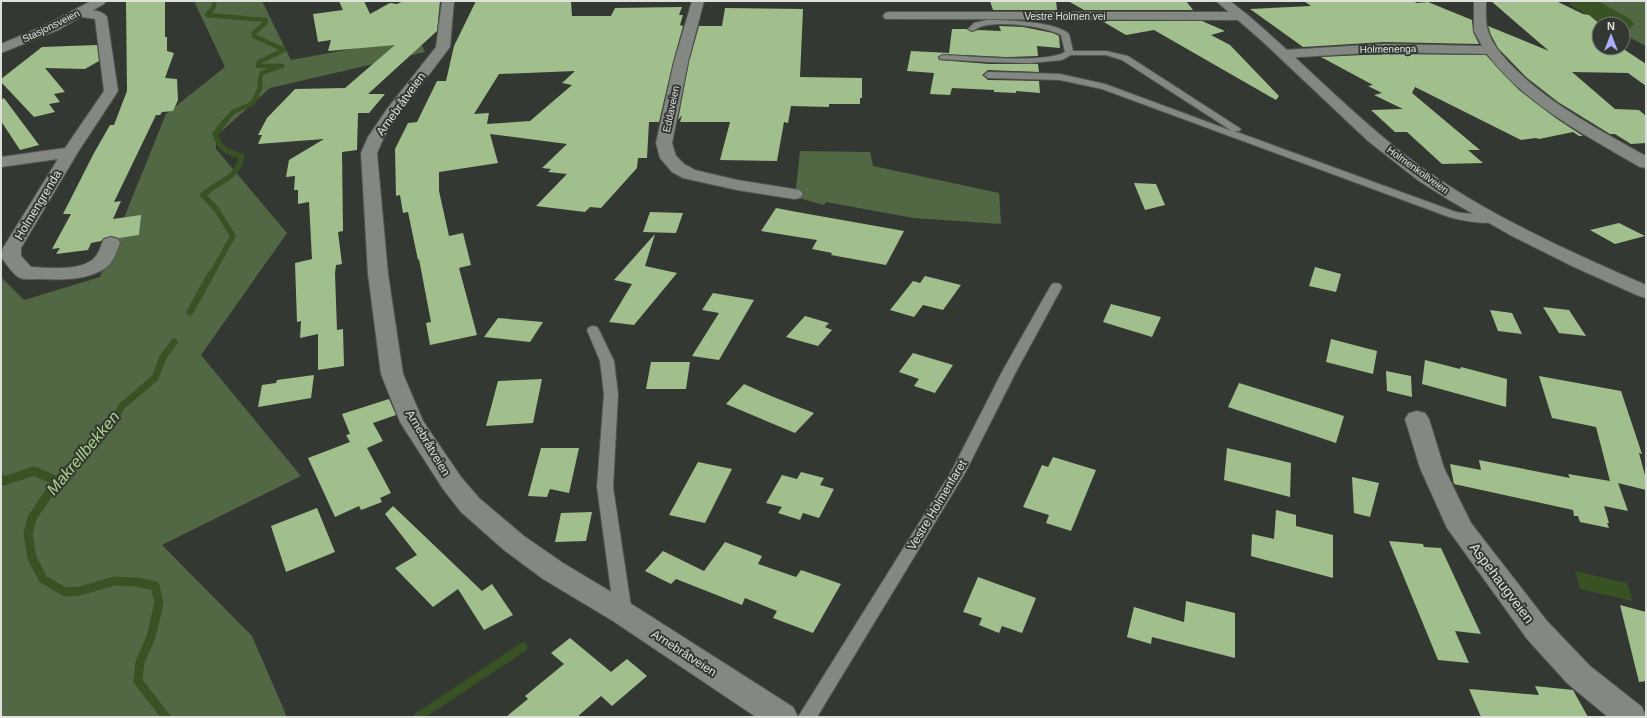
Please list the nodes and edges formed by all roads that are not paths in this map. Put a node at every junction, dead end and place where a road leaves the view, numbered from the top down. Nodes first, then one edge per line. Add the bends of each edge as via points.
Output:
1 (100, 1) edge
2 (448, 1) edge
3 (698, 1) edge
4 (1222, 1) edge
5 (1480, 1) edge
6 (80, 12) junction
7 (889, 16) dead end
8 (1240, 16) junction
9 (972, 29) dead end
10 (1, 49) edge
11 (1491, 50) junction
12 (1069, 53) junction
13 (1284, 54) junction
14 (943, 57) dead end
15 (988, 75) dead end
16 (1256, 142) junction
17 (70, 152) junction
18 (1, 162) edge
19 (1646, 163) edge
20 (794, 194) dead end
21 (1493, 219) junction
22 (112, 243) dead end
23 (1056, 287) dead end
24 (1646, 292) edge
25 (593, 330) dead end
26 (1417, 418) dead end
27 (623, 613) junction
28 (782, 717) edge
29 (807, 717) edge
30 (1631, 717) edge

1 - 6 street, Stasjonsveien
2 - 27 street, Arnebråtveien via 443,47 392,112 368,153 378,274 392,374 412,422 452,483 470,505 519,547 553,571
3 - 20 street, Eddaveien via 668,122 664,143 668,158 689,174
4 - 8 street, Holmenkollveien
5 - 11 street via 1481,30
6 - 10 street, Stasjonsveien
6 - 17 street, Holmengrenda via 101,17 111,91
7 - 8 street, Vestre Holmen vei
8 - 13 street, Holmenkollveien
9 - 12 lane via 979,24 999,22 1054,29 1065,34
11 - 13 street, Holmenenga via 1384,48
11 - 19 street via 1516,78 1545,102
12 - 14 lane via 1065,57 1037,61
12 - 16 lane via 1106,53 1125,58
13 - 21 street, Holmenkollveien via 1391,152 1437,185
15 - 16 lane via 1060,78 1095,84
16 - 21 lane via 1453,215
17 - 18 street, Holmengrenda
17 - 22 street, Holmengrenda via 12,248 11,257 25,274 70,274 102,262
21 - 24 street, Holmenkollveien via 1567,257
23 - 29 lane, Vestre Holmenfaret via 1010,370 958,473
25 - 27 lane via 607,361 611,394 605,486
26 - 30 street, Aspehaugveien via 1432,468 1460,528 1537,630 1579,675
27 - 28 street, Arnebråtveien

